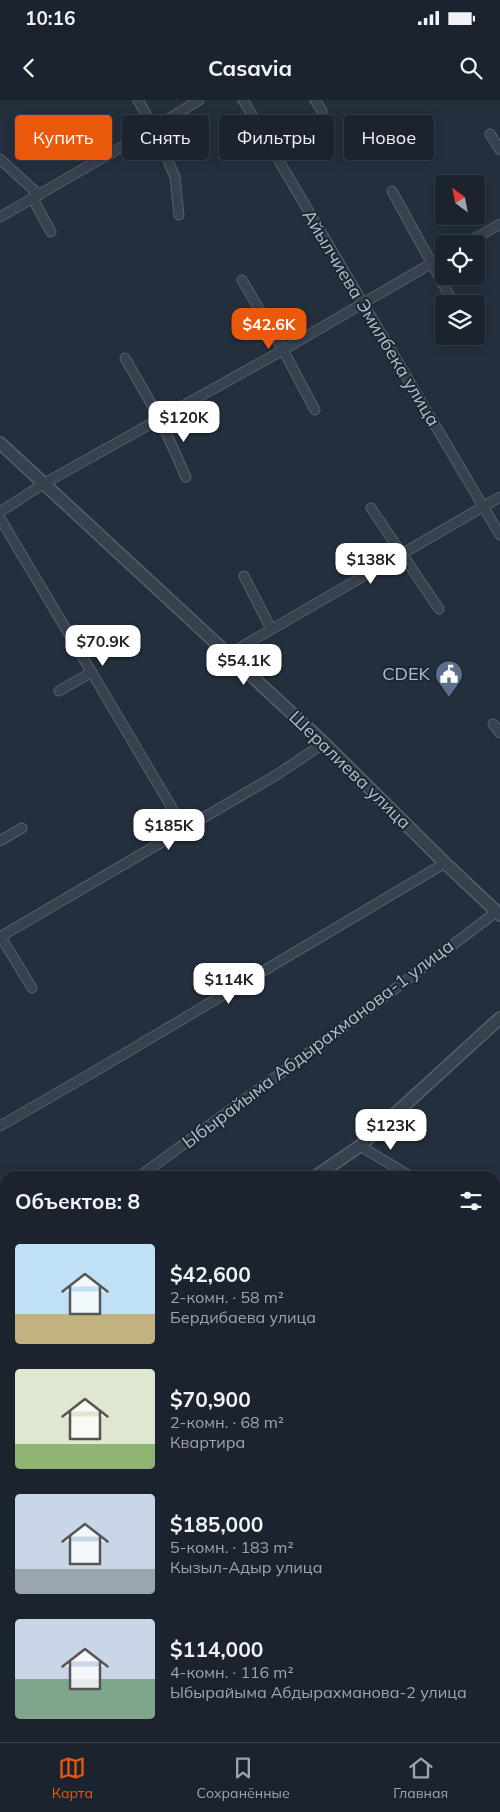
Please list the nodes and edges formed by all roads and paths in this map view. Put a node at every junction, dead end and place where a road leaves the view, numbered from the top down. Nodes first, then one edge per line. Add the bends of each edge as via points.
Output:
1 (138, 100) edge
2 (199, 100) edge
3 (243, 100) edge
4 (316, 100) edge
5 (322, 111) dead end
6 (147, 115) edge
7 (175, 115) edge
8 (490, 134) dead end
9 (122, 147) edge
10 (500, 150) edge
11 (0, 160) edge
12 (168, 160) edge
13 (392, 191) dead end
14 (36, 197) junction
15 (180, 215) dead end
16 (0, 217) edge
17 (500, 224) edge
18 (51, 232) dead end
19 (481, 235) edge
20 (435, 261) edge
21 (432, 263) junction
22 (242, 280) dead end
23 (449, 295) edge
24 (362, 303) junction
25 (282, 350) junction
26 (125, 358) dead end
27 (315, 410) dead end
28 (160, 419) junction
29 (0, 443) edge
30 (186, 477) dead end
31 (43, 484) junction
32 (500, 497) edge
33 (484, 507) junction
34 (371, 508) dead end
35 (0, 512) edge
36 (0, 518) edge
37 (500, 535) edge
38 (402, 554) junction
39 (244, 576) dead end
40 (439, 609) dead end
41 (271, 628) junction
42 (229, 654) junction
43 (92, 672) junction
44 (58, 692) dead end
45 (493, 724) dead end
46 (500, 733) edge
47 (324, 743) junction
48 (22, 828) dead end
49 (184, 828) junction
50 (0, 841) edge
51 (445, 863) junction
52 (498, 914) edge
53 (0, 925) edge
54 (2, 936) edge
55 (32, 988) dead end
56 (500, 1018) edge
57 (0, 1126) edge
58 (360, 1146) junction
59 (147, 1171) edge
60 (323, 1171) edge
61 (402, 1171) edge

1 - 6 street
2 - 7 street
3 - 24 street, Айылчиева Эмилбека улица
4 - 5 street
8 - 10 street
9 - 14 street
11 - 14 street
12 - 15 street via 175,177
13 - 21 street
14 - 16 street
14 - 18 street
17 - 19 street
20 - 21 street
21 - 23 street
21 - 24 street
22 - 25 street
24 - 25 street
24 - 33 street, Айылчиева Эмилбека улица
25 - 27 street
25 - 28 street
26 - 28 street
28 - 30 street
28 - 31 street
29 - 31 street, Шералиева улица
31 - 35 street
31 - 42 street, Шералиева улица
32 - 33 street
33 - 37 street, Айылчиева Эмилбека улица
33 - 38 street
34 - 38 street
36 - 43 street
38 - 40 street
38 - 41 street
39 - 41 street
41 - 42 street
42 - 47 street, Шералиева улица
43 - 44 street
43 - 49 street
45 - 46 street
47 - 49 street via 278,774
47 - 51 street, Шералиева улица
48 - 50 street
49 - 54 street
51 - 52 street, Шералиева улица
51 - 57 street
52 - 59 street, Ыбырайыма Абдырахманова-1 улица
53 - 54 street
54 - 55 street
56 - 58 street
58 - 60 street
58 - 61 street

